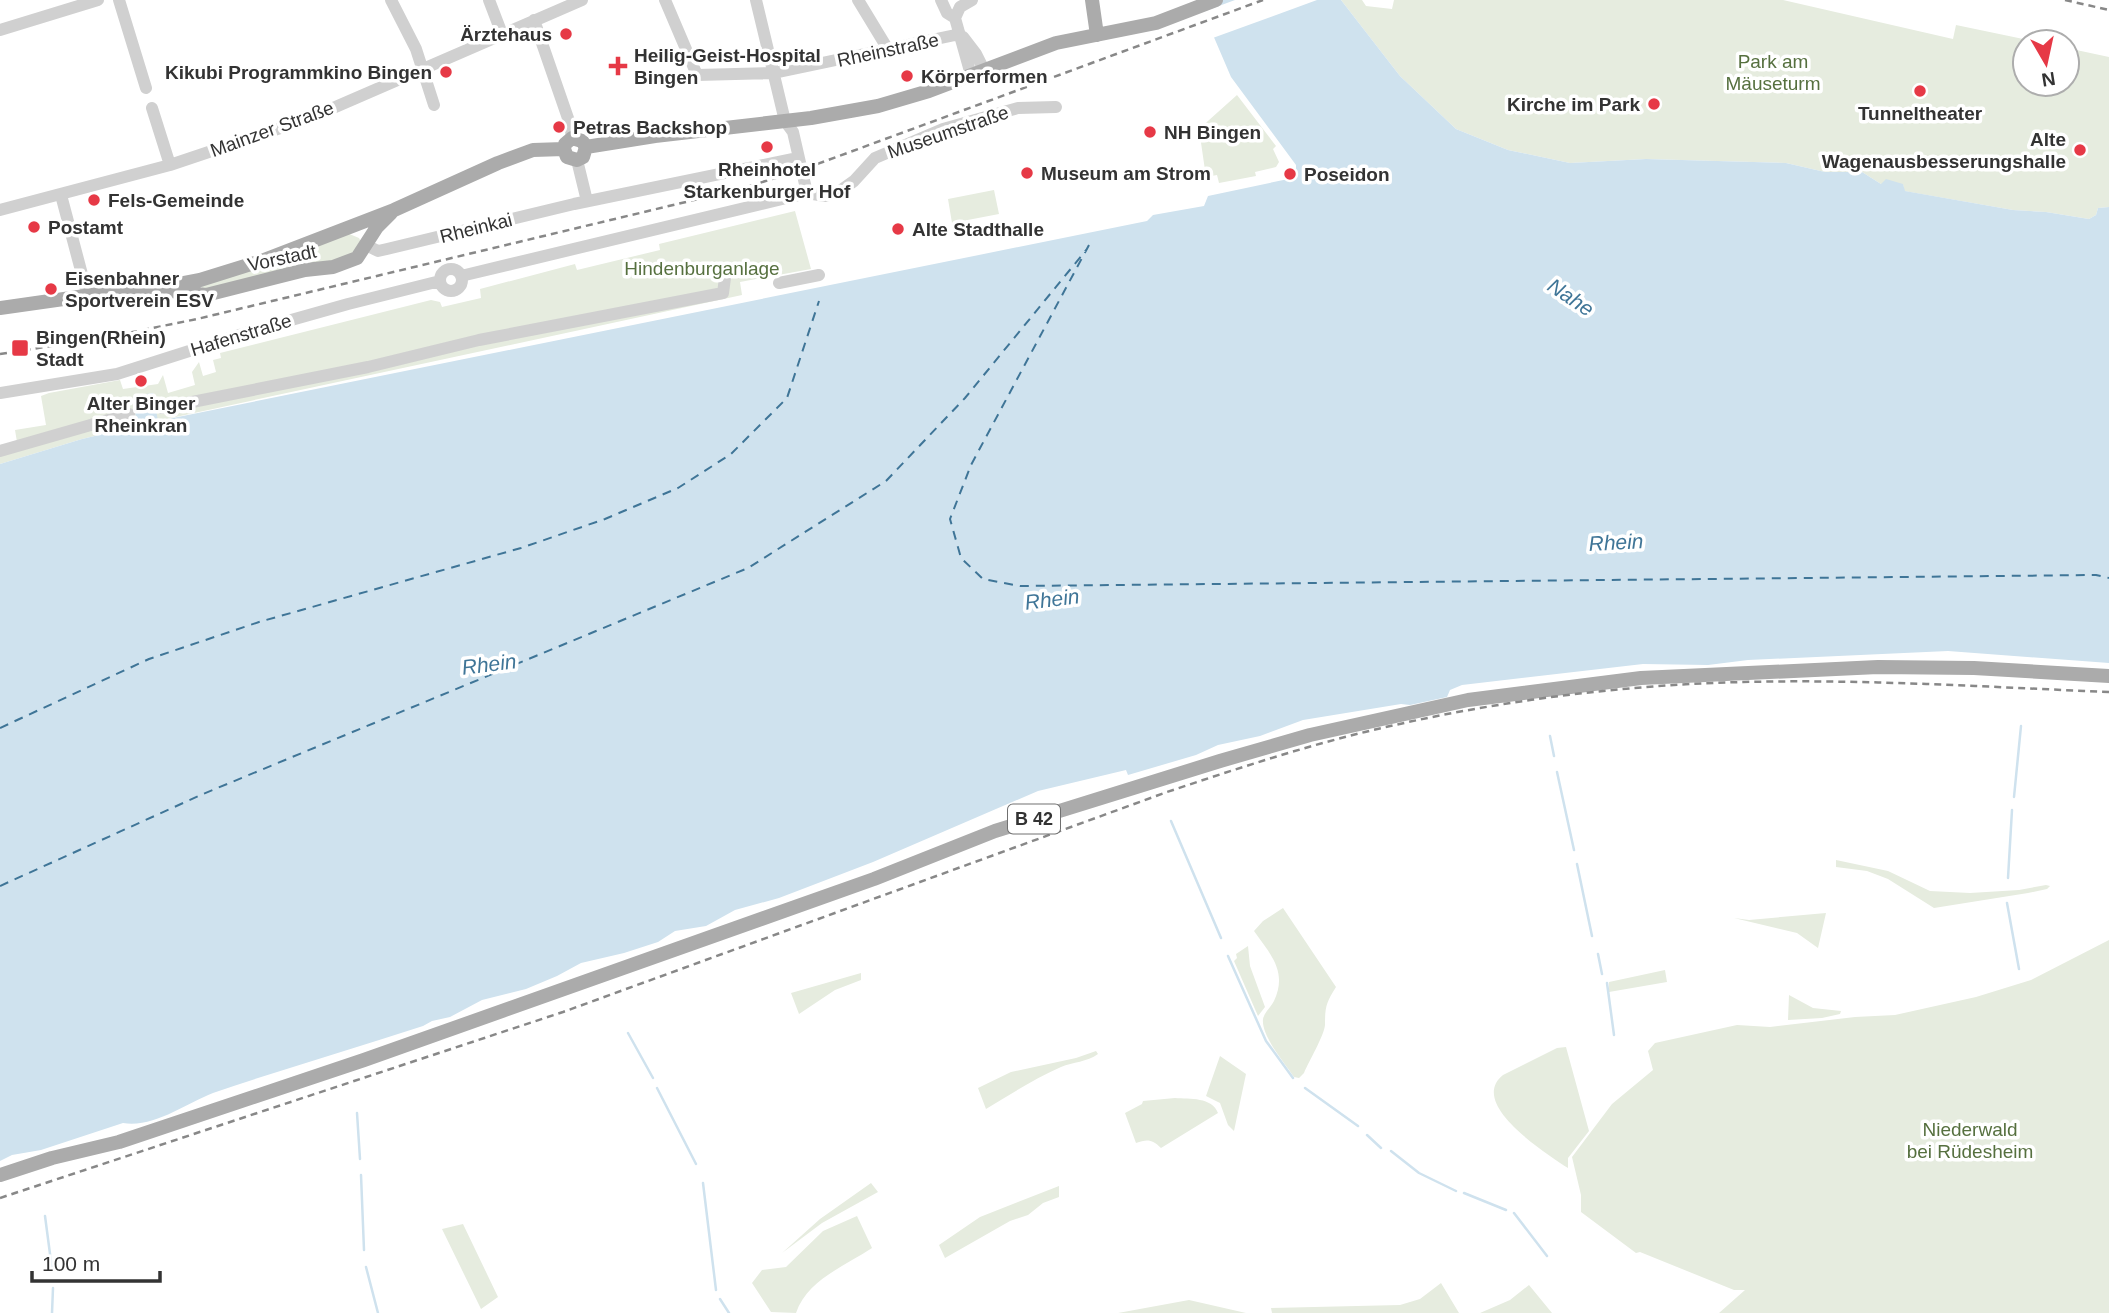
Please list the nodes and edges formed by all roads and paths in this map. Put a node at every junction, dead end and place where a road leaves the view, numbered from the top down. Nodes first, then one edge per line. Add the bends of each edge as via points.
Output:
1 (98, 0) edge
2 (118, 0) edge
3 (391, 0) edge
4 (489, 0) edge
5 (579, 0) edge
6 (665, 0) edge
7 (756, 0) edge
8 (858, 0) edge
9 (941, 0) edge
10 (972, 0) edge
11 (1092, 0) edge
12 (1216, 0) edge
13 (954, 18) junction
14 (534, 20) junction
15 (0, 30) edge
16 (502, 34) junction
17 (960, 34) junction
18 (1097, 35) junction
19 (889, 51) junction
20 (422, 70) junction
21 (775, 73) junction
22 (978, 73) junction
23 (146, 88) dead end
24 (434, 104) dead end
25 (1056, 107) dead end
26 (152, 108) dead end
27 (785, 121) junction
28 (568, 144) junction
29 (586, 147) junction
30 (798, 158) junction
31 (576, 160) junction
32 (170, 165) junction
33 (807, 193) junction
34 (61, 195) junction
35 (587, 201) junction
36 (0, 210) edge
37 (394, 210) junction
38 (346, 228) junction
39 (366, 245) junction
40 (819, 275) dead end
41 (725, 278) dead end
42 (200, 280) junction
43 (779, 283) dead end
44 (153, 289) junction
45 (206, 295) junction
46 (88, 297) junction
47 (0, 308) edge
48 (0, 393) edge
49 (162, 408) dead end
50 (129, 414) dead end
51 (0, 451) edge
52 (2109, 676) edge
53 (0, 1175) edge

1 - 15 street
2 - 23 street
3 - 20 street
4 - 16 street
5 - 14 street, Mainzer Straße
6 - 21 street, Rheinstraße via 697,75
7 - 21 street
8 - 19 street
9 - 13 street
10 - 13 street
11 - 18 main road
12 - 18 main road via 1148,25
13 - 17 street
14 - 16 street, Mainzer Straße
14 - 28 street via 570,124
16 - 20 street, Mainzer Straße
17 - 19 street, Rheinstraße
17 - 22 street
18 - 22 main road via 1047,46
19 - 21 street, Rheinstraße
20 - 24 street
20 - 32 street, Mainzer Straße via 310,118
21 - 27 street
22 - 27 main road via 878,106
25 - 33 street, Museumstraße via 1018,108 943,130 875,158 840,191 825,196
26 - 32 street
27 - 29 main road
27 - 30 street via 793,132
28 - 29 main road via 582,141
28 - 31 main road via 567,157
28 - 37 main road, Vorstadt via 498,163
29 - 31 main road via 583,157
30 - 33 street
30 - 35 street, Rheinkai
31 - 35 street
32 - 34 street, Mainzer Straße
33 - 48 street, Hafenstraße via 461,276 453,291 440,281 290,320 117,374
34 - 36 street, Mainzer Straße
34 - 46 street
35 - 39 street, Rheinkai via 387,250
37 - 38 main road, Vorstadt
37 - 39 main road, Vorstadt
38 - 39 main road via 358,228
38 - 42 main road, Vorstadt
39 - 45 main road, Vorstadt via 358,258 347,263
40 - 43 street
41 - 49 street via 723,293
42 - 44 main road, Vorstadt
42 - 45 main road via 198,287
44 - 45 main road, Vorstadt
44 - 46 main road, Vorstadt
46 - 47 main road, Vorstadt
50 - 51 street
52 - 53 main road, B 42 via 1878,667 1657,677 1468,700 1323,732 995,831 834,894 364,1060 119,1142

